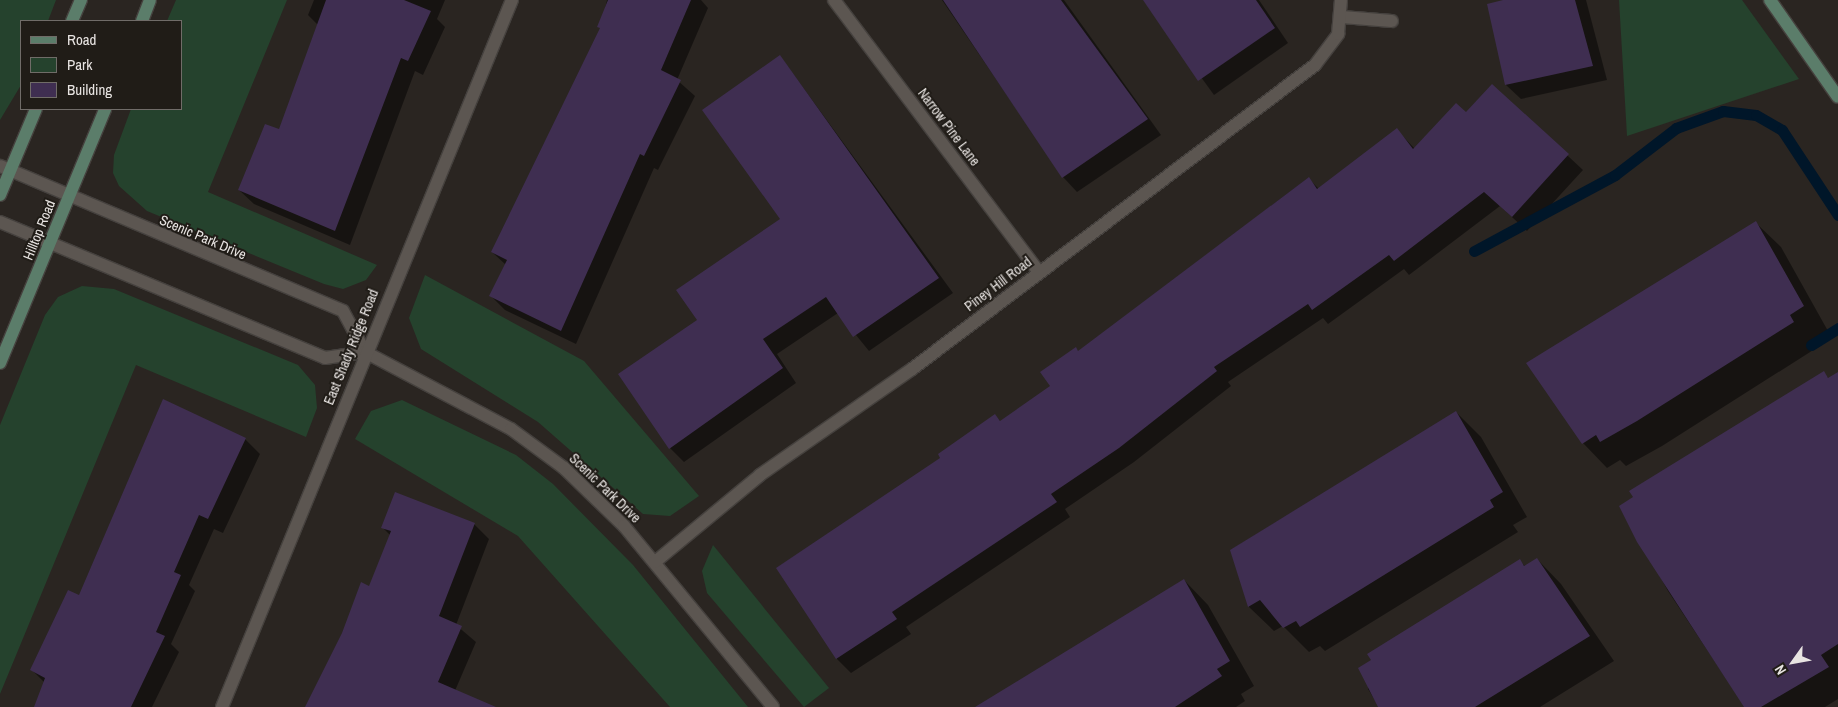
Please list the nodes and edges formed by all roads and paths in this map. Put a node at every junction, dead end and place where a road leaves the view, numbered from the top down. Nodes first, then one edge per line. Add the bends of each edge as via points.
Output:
1 (81, 0) edge
2 (150, 0) edge
3 (512, 0) edge
4 (834, 0) edge
5 (1341, 0) edge
6 (1770, 0) edge
7 (1342, 17) junction
8 (72, 20) edge
9 (142, 20) edge
10 (1392, 21) dead end
11 (1838, 97) edge
12 (35, 110) edge
13 (105, 110) edge
14 (5, 168) edge
15 (0, 196) edge
16 (69, 196) junction
17 (0, 222) edge
18 (50, 243) junction
19 (1039, 272) junction
20 (364, 352) junction
21 (0, 363) edge
22 (655, 562) junction
23 (222, 707) edge
24 (773, 707) edge

1 - 8 main road
2 - 9 main road
3 - 20 street, East Shady Ridge Road
4 - 19 street, Narrow Pine Lane
5 - 7 street
6 - 11 main road
7 - 10 street
7 - 19 street, Piney Hill Road via 1332,45 1316,65
12 - 14 main road
13 - 16 main road, Hilltop Road
14 - 15 main road
14 - 16 street, Scenic Park Drive
16 - 18 main road, Hilltop Road
16 - 20 street, Scenic Park Drive via 344,311
17 - 18 street
18 - 20 street via 325,358
18 - 21 main road, Hilltop Road
19 - 22 street, Piney Hill Road via 892,384 760,475
20 - 22 street, Scenic Park Drive via 470,405 540,449 603,504
20 - 23 street, East Shady Ridge Road
22 - 24 street, Scenic Park Drive

